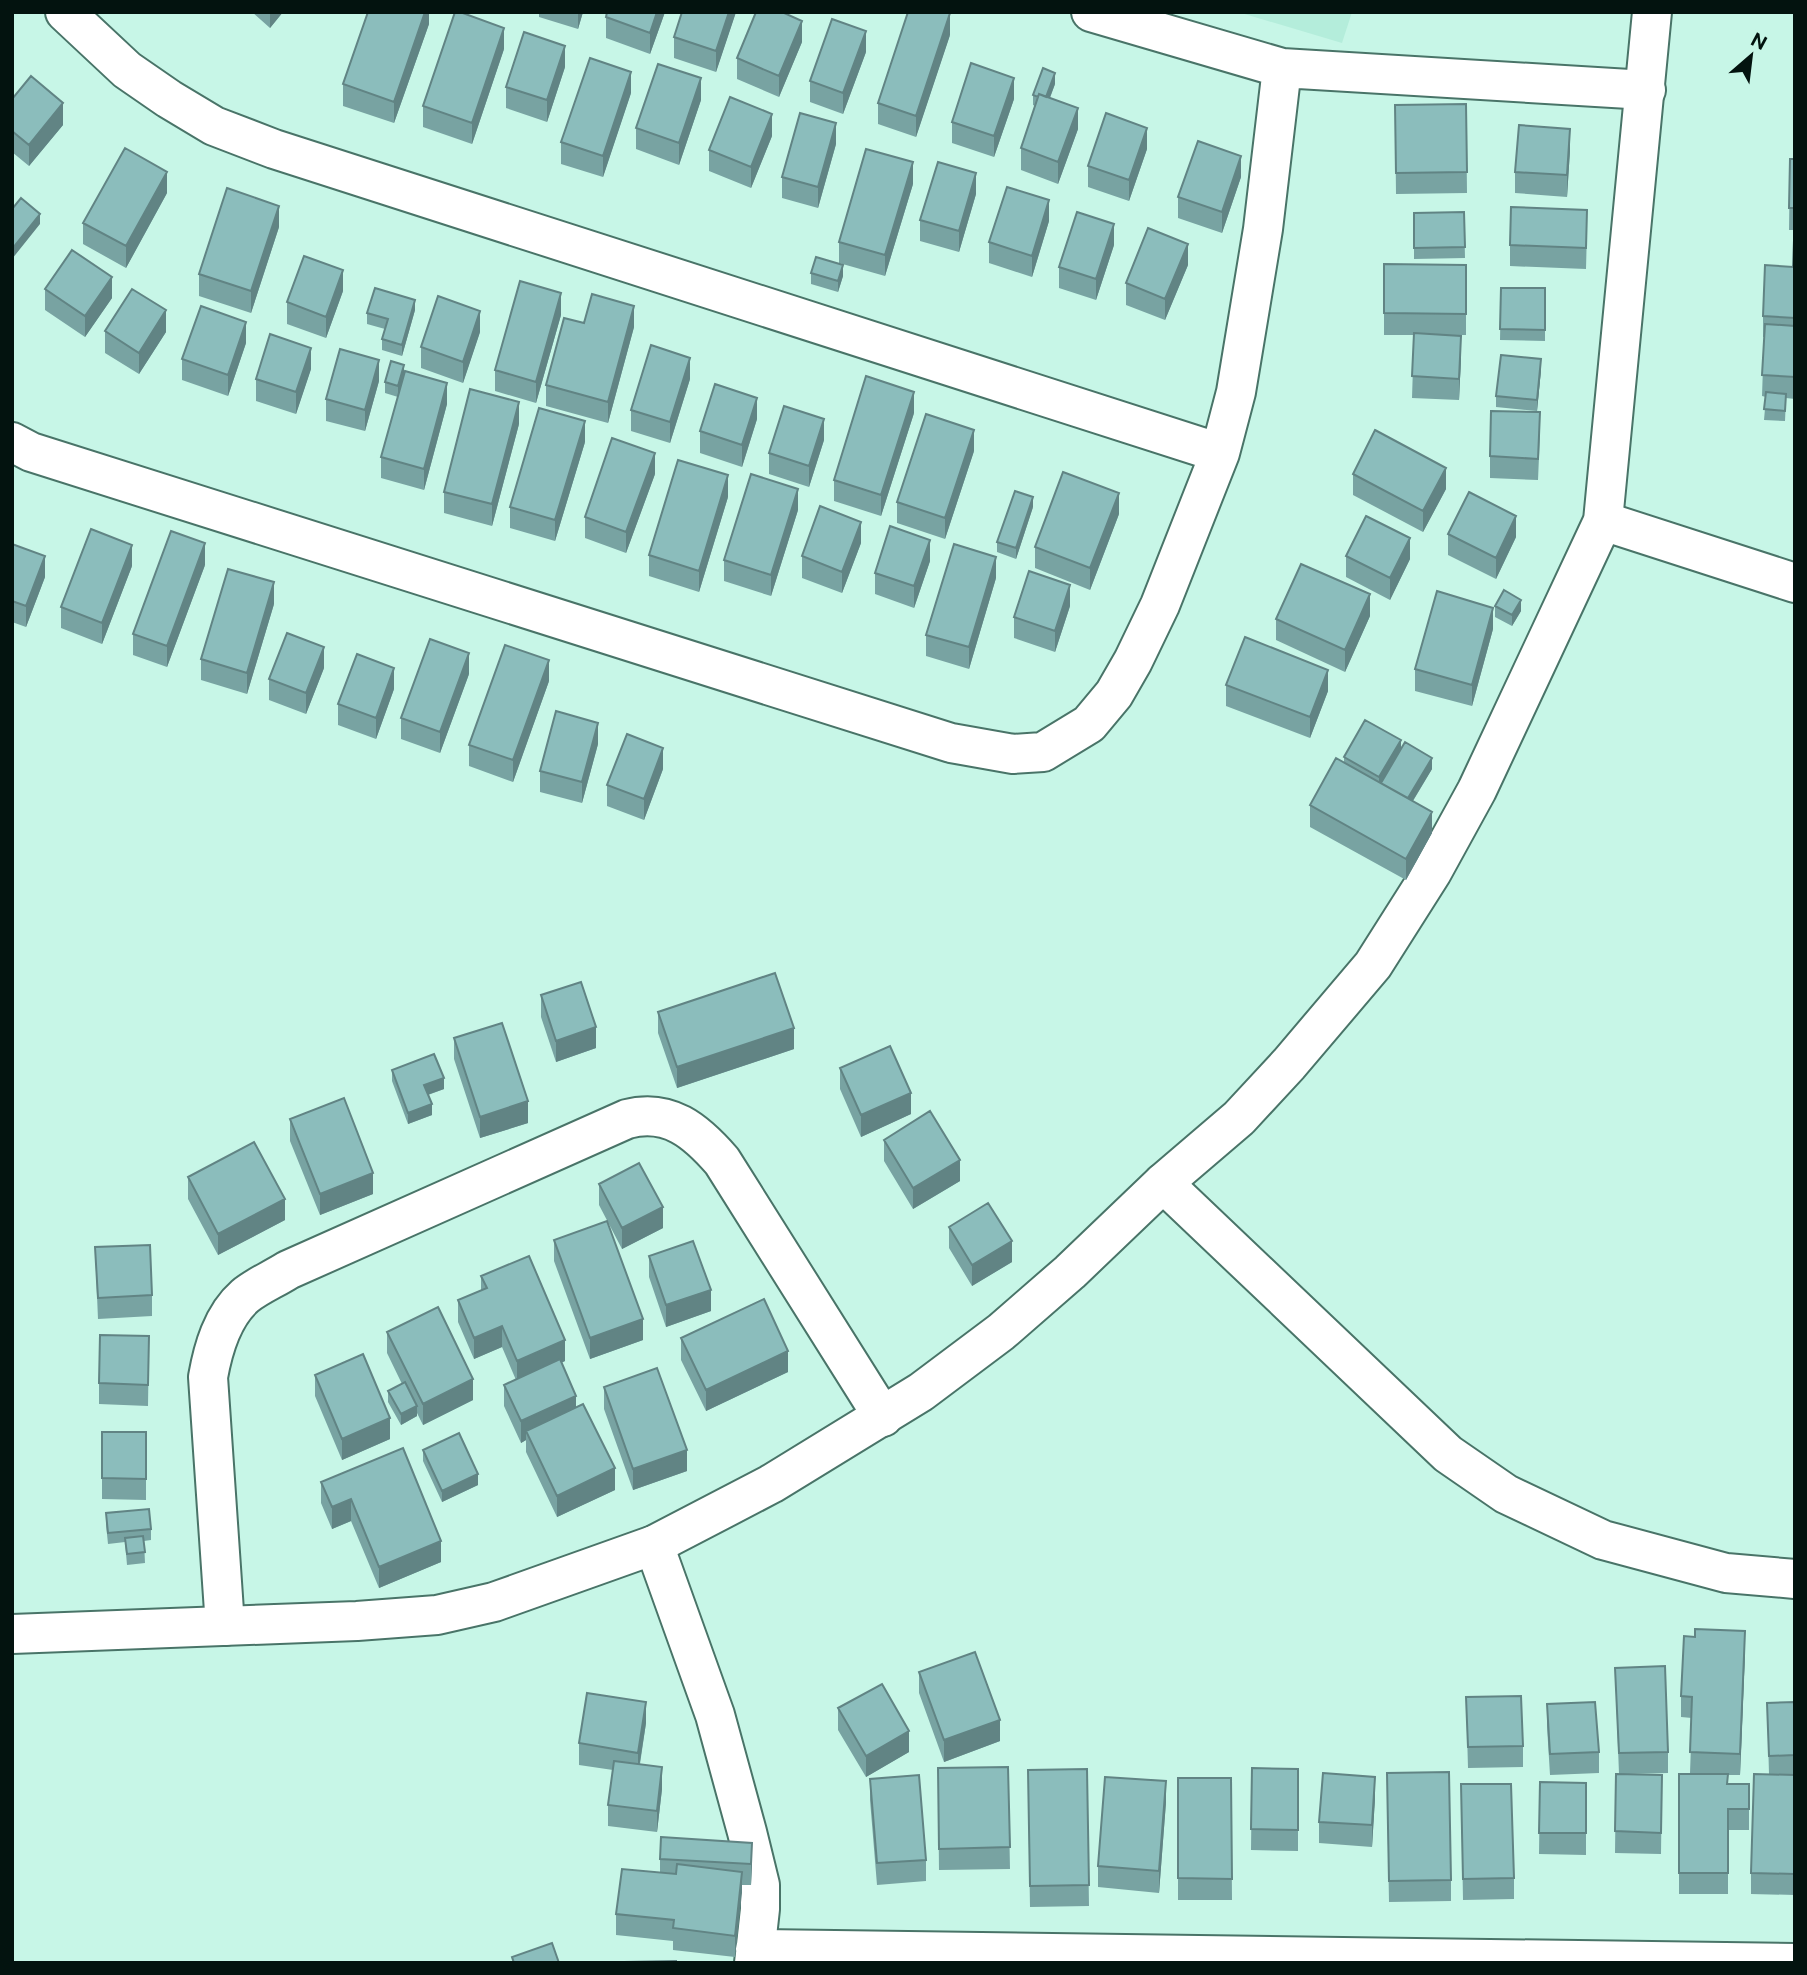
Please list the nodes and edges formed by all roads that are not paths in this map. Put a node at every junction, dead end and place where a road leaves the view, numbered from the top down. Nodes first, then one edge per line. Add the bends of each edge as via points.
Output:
1 (65, 12) edge
2 (1091, 12) edge
3 (1652, 12) edge
4 (1282, 68) junction
5 (1646, 90) junction
6 (12, 442) edge
7 (1220, 453) junction
8 (1604, 521) junction
9 (1795, 583) edge
10 (1163, 1183) junction
11 (883, 1417) junction
12 (654, 1545) junction
13 (1795, 1579) edge
14 (225, 1626) junction
15 (12, 1634) edge
16 (755, 1956) edge
17 (1795, 1963) edge

1 - 7 street via 127,70 169,99 214,125 274,149
2 - 4 street
3 - 5 street
4 - 5 street
4 - 7 street via 1263,229 1236,392
5 - 8 street
6 - 7 street via 31,452 951,743 1013,754 1043,752 1089,724 1114,694 1160,605
8 - 9 street
8 - 10 street via 1477,790 1373,965 1239,1118
10 - 11 street via 1001,1332
10 - 13 street via 1439,1446 1506,1494 1603,1540 1726,1573
11 - 12 street via 771,1484
11 - 14 street via 722,1161 701,1138 673,1121 646,1114 627,1119 288,1270 244,1297 223,1326 208,1377
12 - 14 street via 494,1602 437,1615
12 - 16 street via 715,1715 747,1832 760,1885
14 - 15 street
16 - 17 street

